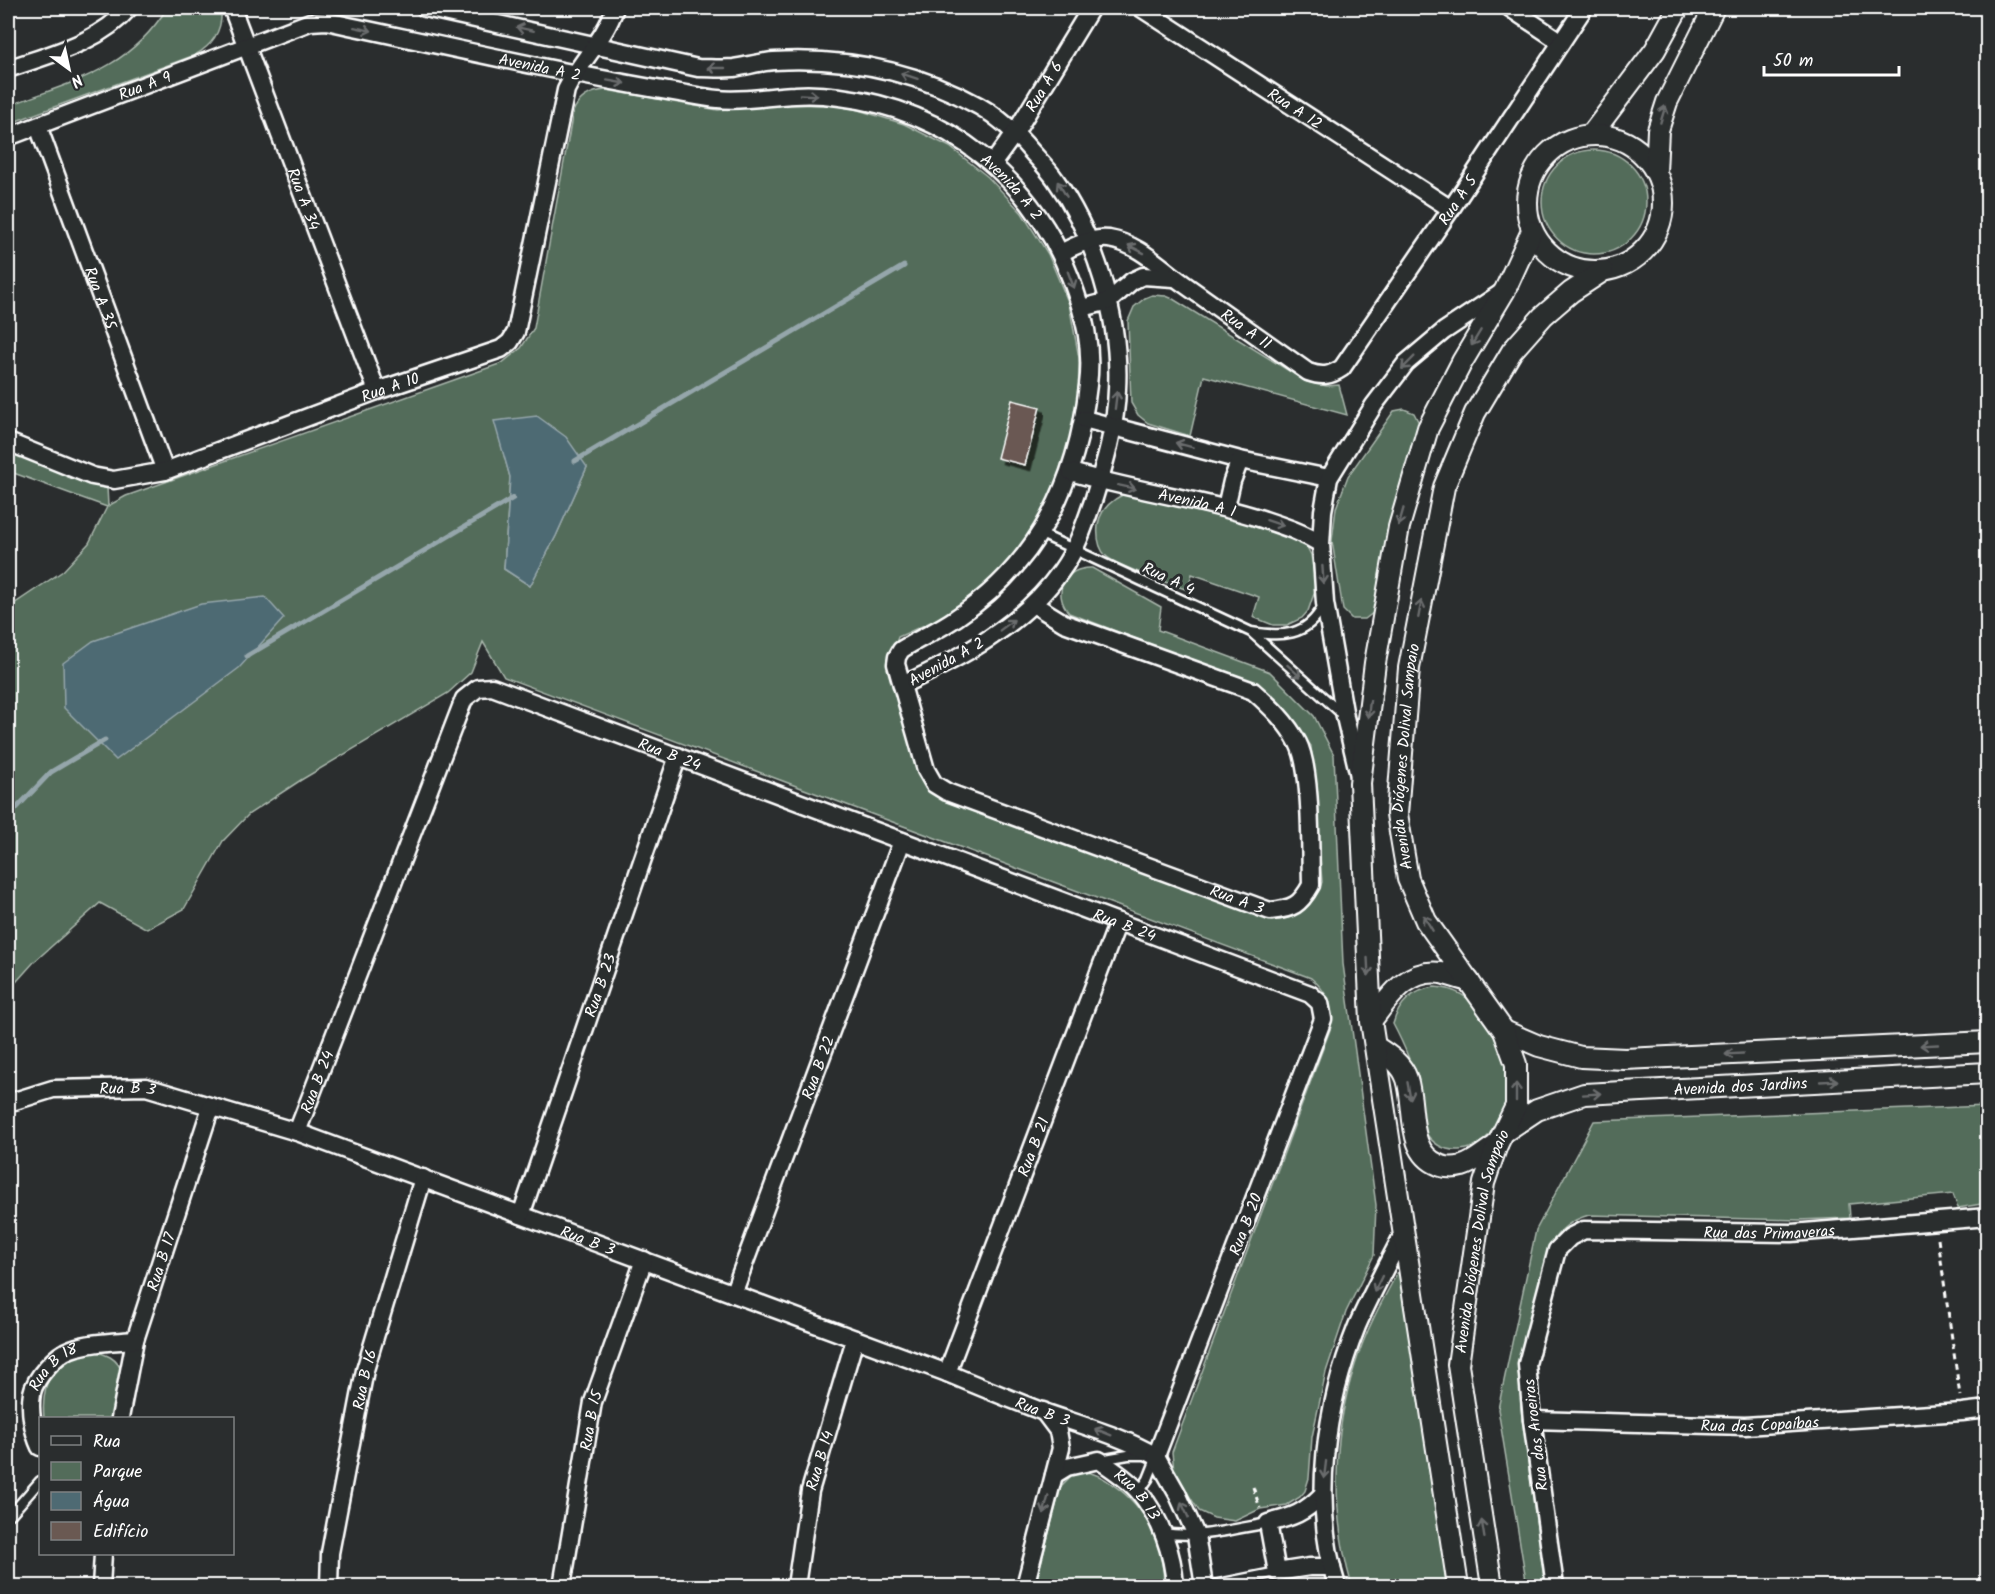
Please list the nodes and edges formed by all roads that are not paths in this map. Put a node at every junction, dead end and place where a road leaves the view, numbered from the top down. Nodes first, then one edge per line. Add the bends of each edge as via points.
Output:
1 (129, 8) edge
2 (232, 8) edge
3 (424, 8) edge
4 (615, 8) edge
5 (1091, 8) edge
6 (1142, 8) edge
7 (1510, 8) edge
8 (1584, 8) edge
9 (1678, 8) edge
10 (1714, 8) edge
11 (1561, 42) junction
12 (596, 44) junction
13 (247, 45) junction
14 (8, 69) edge
15 (574, 74) junction
16 (38, 126) junction
17 (1015, 133) junction
18 (1591, 135) junction
19 (8, 136) edge
20 (993, 163) junction
21 (1656, 172) junction
22 (1451, 209) junction
23 (1532, 231) junction
24 (1089, 241) junction
25 (1061, 253) junction
26 (1603, 271) junction
27 (1175, 278) junction
28 (1504, 290) junction
29 (1108, 301) junction
30 (1082, 308) junction
31 (1318, 376) joint
32 (377, 391) junction
33 (1084, 419) junction
34 (1113, 427) junction
35 (8, 442) edge
36 (1240, 460) junction
37 (165, 471) junction
38 (1071, 472) junction
39 (1329, 478) junction
40 (1099, 481) junction
41 (1226, 507) junction
42 (1041, 534) junction
43 (1321, 544) junction
44 (1075, 550) junction
45 (1325, 603) junction
46 (1033, 604) junction
47 (1251, 632) junction
48 (902, 685) junction
49 (1345, 717) junction
50 (678, 756) junction
51 (1360, 783) junction
52 (903, 841) junction
53 (1118, 922) junction
54 (1469, 981) junction
55 (1310, 993) joint
56 (1371, 1021) junction
57 (1503, 1031) junction
58 (1988, 1042) edge
59 (1376, 1047) junction
60 (1988, 1072) edge
61 (8, 1103) edge
62 (211, 1107) junction
63 (297, 1131) junction
64 (1500, 1139) junction
65 (423, 1178) junction
66 (521, 1215) junction
67 (1988, 1217) edge
68 (1404, 1232) junction
69 (1557, 1250) joint
70 (644, 1260) junction
71 (733, 1294) junction
72 (855, 1339) junction
73 (135, 1340) junction
74 (947, 1373) junction
75 (1988, 1409) edge
76 (1043, 1411) junction
77 (120, 1417) edge
78 (1532, 1420) junction
79 (39, 1445) edge
80 (1156, 1456) junction
81 (1099, 1460) junction
82 (1054, 1475) junction
83 (39, 1482) edge
84 (1139, 1492) junction
85 (1322, 1494) junction
86 (11, 1514) dead end
87 (1268, 1523) junction
88 (1163, 1533) junction
89 (1196, 1535) junction
90 (103, 1555) edge
91 (1332, 1567) junction
92 (1277, 1572) junction
93 (101, 1587) edge
94 (329, 1587) edge
95 (562, 1587) edge
96 (796, 1587) edge
97 (1025, 1587) edge
98 (1175, 1587) edge
99 (1203, 1587) edge
100 (1208, 1587) edge
101 (1337, 1587) edge
102 (1458, 1587) edge
103 (1492, 1587) edge
104 (1555, 1587) edge

1 - 14 street via 118,21 90,40
2 - 13 street, Rua A 34
12 -> 3 street, Avenida A 2
4 - 12 street
5 - 17 street, Rua A 6
6 - 22 street, Rua A 12
7 - 11 street
8 - 11 street, Rua A 5
9 - 18 street via 1655,50
21 -> 10 street via 1658,130 1667,102
11 - 22 street, Rua A 5
12 - 15 street
17 -> 12 street, Avenida A 2 via 981,106 938,86 881,67 821,60 698,68
13 -> 15 street, Avenida A 2 via 310,22 326,21
13 - 16 street, Rua A 9
13 - 32 street, Rua A 34
15 -> 20 street, Avenida A 2 via 719,99 799,94 880,104 954,136
15 - 32 street, Rua A 10 via 566,90 516,332 510,342 501,349
16 - 19 street, Rua A 9
16 - 37 street, Rua A 35
17 - 20 street, Rua A 6
24 -> 17 street, Avenida A 2 via 1054,177
18 - 21 street via 1611,136 1629,143
18 - 23 street via 1569,140 1551,151 1536,168 1528,188 1527,210
20 - 25 street, Avenida A 2 via 1041,219
21 - 26 street via 1663,192 1663,214 1655,235 1642,252 1624,265
22 - 31 street, Rua A 5 via 1342,368 1332,375
23 - 26 street via 1544,249 1561,262 1581,270
23 - 28 street
24 - 25 street, Rua A 11
27 -> 24 street, Rua A 11 via 1144,253 1121,242
24 - 29 street, Avenida A 2
25 -> 30 street, Avenida A 2
54 -> 26 street, Avenida Diógenes Dolival Sampaio via 1426,921 1408,879 1397,814 1409,668 1444,487 1474,412 1512,351 1543,316
27 - 29 street via 1143,276
27 - 31 street, Rua A 11
28 -> 39 street via 1406,363 1374,405
28 -> 51 street via 1428,428 1398,527 1374,663
29 - 30 street
34 -> 29 street, Avenida A 2 via 1118,388
30 - 33 street, Avenida A 2 via 1090,371
32 - 37 street, Rua A 10
33 - 34 street
33 - 38 street, Avenida A 2
36 -> 34 street
34 - 40 street, Avenida A 2
35 - 37 street, Rua A 10 via 92,476 114,480
36 - 39 street
36 - 41 street
38 - 40 street, Avenida A 1
38 - 42 street, Avenida A 2
39 - 43 street
40 -> 41 street, Avenida A 1
40 - 44 street, Avenida A 2
41 -> 43 street, Avenida A 1 via 1304,533
42 - 44 lane, Rua A 4
42 - 48 street, Avenida A 2 via 989,593 956,619 900,651 896,664
43 -> 45 street
44 - 46 street, Avenida A 2
44 - 47 lane, Rua A 4
45 - 47 lane, Rua A 4 via 1314,619 1299,630 1273,636
45 - 49 street
48 -> 46 street, Avenida A 2 via 963,654
46 - 48 street, Rua A 3 via 1064,623 1253,691 1278,713 1299,745 1307,780 1311,885 1304,899 1288,909 1270,911 947,792 934,784 926,770
47 -> 49 lane, Rua A 4
49 - 51 street
50 - 52 street, Rua B 24
50 - 63 street, Rua B 24 via 492,687 478,688 464,699
50 - 66 street, Rua B 23
51 -> 56 street
52 - 53 street, Rua B 24
52 - 71 street, Rua B 22
53 - 55 street, Rua B 24
53 - 74 street, Rua B 21
54 - 56 street via 1440,973 1418,976 1399,986
54 - 57 street, Avenida Diógenes Dolival Sampaio
55 - 80 street, Rua B 20 via 1320,1004 1323,1019
56 - 59 street
58 -> 57 street, Avenida dos Jardins via 1625,1059 1581,1057
64 -> 57 street, Avenida Diógenes Dolival Sampaio via 1516,1106 1515,1064
59 -> 64 street, Avenida dos Jardins via 1394,1059 1407,1077 1415,1134 1429,1161 1445,1167 1462,1166
59 - 68 street
64 -> 60 street, Avenida dos Jardins via 1537,1110 1584,1094
61 - 62 street, Rua B 3 via 53,1089 146,1087
62 - 63 street, Rua B 3
62 - 73 street, Rua B 17
63 - 65 street, Rua B 3
103 -> 64 street, Avenida Diógenes Dolival Sampaio via 1458,1365 1484,1183
65 - 66 street, Rua B 3
65 - 94 street, Rua B 16 via 364,1370 330,1553
66 - 70 street, Rua B 3
67 - 69 street, Rua das Primaveras via 1792,1233 1584,1230
68 -> 85 street via 1358,1326 1333,1398
68 - 102 street
69 - 78 street, Rua das Aroeiras via 1527,1364
70 - 71 street, Rua B 3
70 - 95 street, Rua B 15 via 593,1402
71 - 72 street, Rua B 3
72 - 74 street, Rua B 3
72 - 96 street, Rua B 14 via 810,1491
73 - 77 street, Rua B 17
73 - 79 street, Rua B 18 via 68,1350 47,1366 32,1392 32,1416
74 - 76 street, Rua B 3
75 - 78 street, Rua das Copaíbas via 1745,1426
80 -> 76 street, Rua B 3 via 1139,1446
76 - 82 street via 1060,1439
78 - 104 street, Rua das Aroeiras
80 - 81 lane
80 - 84 lane
89 -> 80 street, Rua B 13
81 - 82 street, Rua B 13 via 1067,1467
81 - 84 street, Rua B 13
82 -> 97 street
83 - 86 lane
84 - 88 street, Rua B 13
85 - 87 street via 1294,1517
85 - 91 street
87 - 89 lane
87 - 92 street
88 - 89 lane
88 - 98 street, Rua B 13
89 - 99 street, Rua B 13
90 - 93 street
91 - 92 street
91 - 101 street
92 - 100 lane

